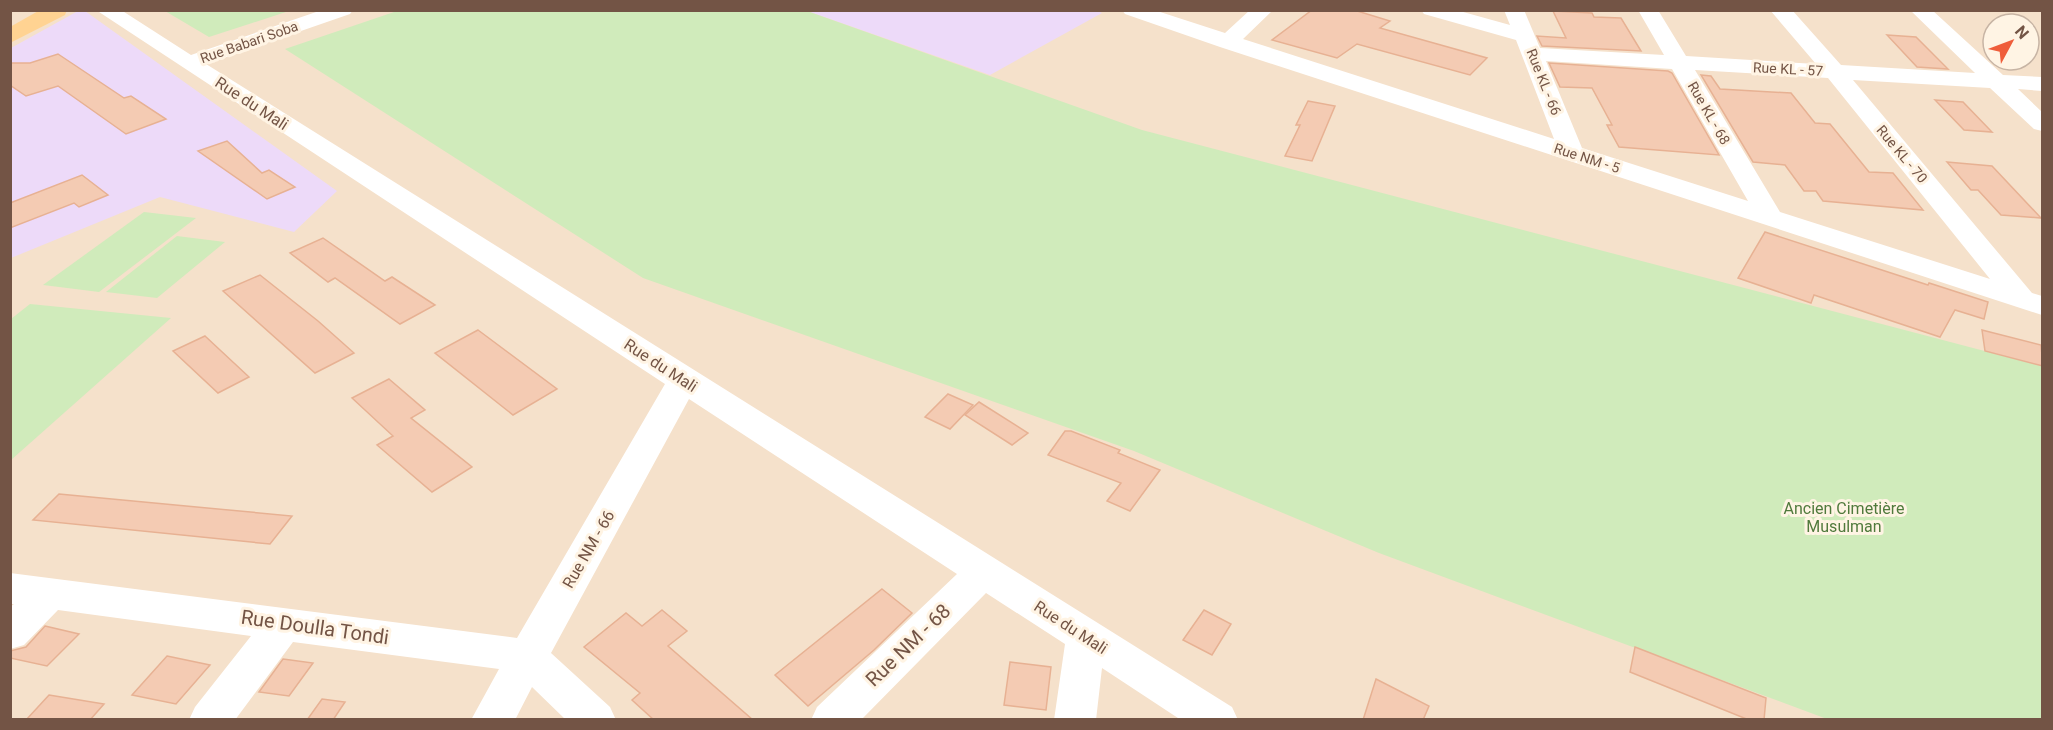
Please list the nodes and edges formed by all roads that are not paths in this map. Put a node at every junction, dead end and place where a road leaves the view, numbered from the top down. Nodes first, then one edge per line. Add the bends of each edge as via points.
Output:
1 (35, 10) edge
2 (57, 10) edge
3 (106, 10) edge
4 (343, 10) edge
5 (1263, 10) edge
6 (1431, 10) edge
7 (1514, 10) edge
8 (1648, 10) edge
9 (1780, 10) edge
10 (1920, 10) edge
11 (1143, 12) edge
12 (10, 24) edge
13 (10, 36) edge
14 (1228, 42) junction
15 (1529, 45) junction
16 (188, 63) junction
17 (1680, 63) junction
18 (1834, 71) junction
19 (1998, 81) junction
20 (2043, 84) edge
21 (2043, 124) edge
22 (1572, 153) junction
23 (1770, 218) junction
24 (2032, 303) edge
25 (684, 379) junction
26 (984, 571) junction
27 (10, 588) edge
28 (50, 593) junction
29 (284, 622) junction
30 (10, 633) edge
31 (1086, 636) junction
32 (527, 656) junction
33 (210, 720) edge
34 (492, 720) edge
35 (595, 720) edge
36 (832, 720) edge
37 (1075, 720) edge
38 (1216, 720) edge

1 - 12 main road
2 - 13 main road
3 - 16 street, Rue du Mali
4 - 16 street, Rue Babari Soba
5 - 14 street
6 - 15 street, Rue KL - 57
7 - 15 street, Rue KL - 66
8 - 17 street, Rue KL - 68
9 - 18 street, Rue KL - 70
10 - 19 street
11 - 14 street, Rue NM - 5
14 - 22 street, Rue NM - 5
15 - 17 street, Rue KL - 57
15 - 22 street, Rue KL - 66
16 - 25 street, Rue du Mali
17 - 18 street, Rue KL - 57
17 - 23 street, Rue KL - 68
18 - 19 street, Rue KL - 57
18 - 24 street, Rue KL - 70
19 - 20 street, Rue KL - 57
19 - 21 street
22 - 23 street, Rue NM - 5
23 - 24 street, Rue NM - 5
25 - 26 street, Rue du Mali
25 - 32 street, Rue NM - 66
26 - 31 street, Rue du Mali
26 - 36 street, Rue NM - 68
27 - 28 street, Rue Doulla Tondi
28 - 29 street, Rue Doulla Tondi
28 - 30 street
29 - 32 street, Rue Doulla Tondi
29 - 33 street
31 - 37 street
31 - 38 street, Rue du Mali
32 - 34 street, Rue NM - 66
32 - 35 street

